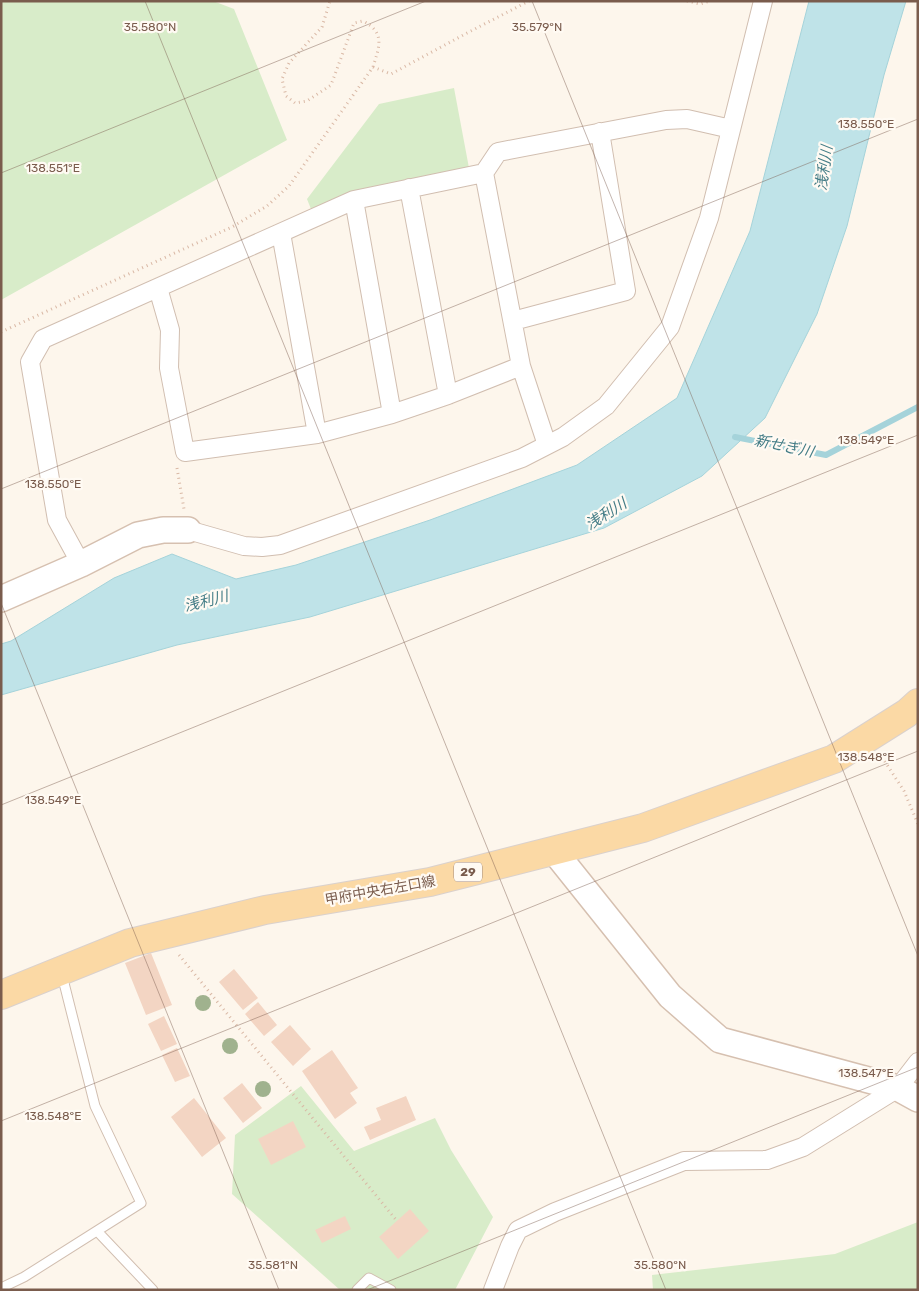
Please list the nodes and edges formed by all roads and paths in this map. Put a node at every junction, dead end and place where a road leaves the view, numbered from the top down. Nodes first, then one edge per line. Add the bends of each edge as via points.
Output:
1 (330, 1) edge
2 (529, 1) edge
3 (688, 1) edge
4 (710, 1) edge
5 (763, 1) edge
6 (373, 67) junction
7 (731, 129) junction
8 (600, 132) junction
9 (484, 172) junction
10 (409, 188) junction
11 (354, 200) junction
12 (281, 233) junction
13 (158, 288) junction
14 (512, 321) junction
15 (1, 332) edge
16 (521, 366) junction
17 (448, 395) junction
18 (392, 414) junction
19 (317, 434) junction
20 (547, 445) junction
21 (185, 452) junction
22 (188, 530) junction
23 (81, 564) junction
24 (5, 592) edge
25 (918, 703) edge
26 (870, 737) junction
27 (918, 824) edge
28 (554, 851) junction
29 (163, 935) junction
30 (61, 971) junction
31 (1, 995) edge
32 (918, 1062) edge
33 (908, 1094) edge
34 (397, 1221) dead end
35 (97, 1231) junction
36 (1, 1288) edge
37 (153, 1290) edge
38 (357, 1290) edge
39 (391, 1290) edge
40 (493, 1290) edge

1 - 6 path via 322,27 289,63 282,79 286,96 295,103 307,101 331,85 354,24 363,21 373,26 379,36 380,45
2 - 6 path via 391,74
3 - 4 path via 700,4
5 - 7 street
6 - 15 path via 288,186 267,206 232,227
7 - 8 street via 687,119
7 - 20 street via 709,218 670,327 606,406
8 - 9 street via 498,152
8 - 14 street via 626,291
9 - 10 street
9 - 14 street
10 - 11 street
10 - 17 street
11 - 12 street
11 - 18 street
12 - 13 street
12 - 19 street
13 - 21 street via 170,330 169,368
13 - 23 street via 44,339 30,362 57,520
14 - 16 street
16 - 17 street
16 - 20 street
17 - 18 street
18 - 19 street
19 - 21 street
20 - 22 street via 522,458 280,545 244,546
21 - 22 path via 175,460
22 - 23 street via 138,535
23 - 24 street
25 - 26 main road, 甲府中央右左口線 / 29
26 - 27 path via 904,791
26 - 28 main road, 甲府中央右左口線 / 29 via 834,759 643,828
28 - 29 main road, 甲府中央右左口線 / 29 via 430,882 265,910
28 - 33 street via 670,996 720,1040
29 - 30 main road, 甲府中央右左口線 / 29 via 130,943
29 - 34 path
30 - 31 main road, 甲府中央右左口線 / 29
30 - 35 lane via 95,1106 142,1203
32 - 33 street
33 - 40 street via 803,1147 767,1160 684,1160 555,1212 518,1230
35 - 36 lane
35 - 37 lane
38 - 39 lane via 369,1278

